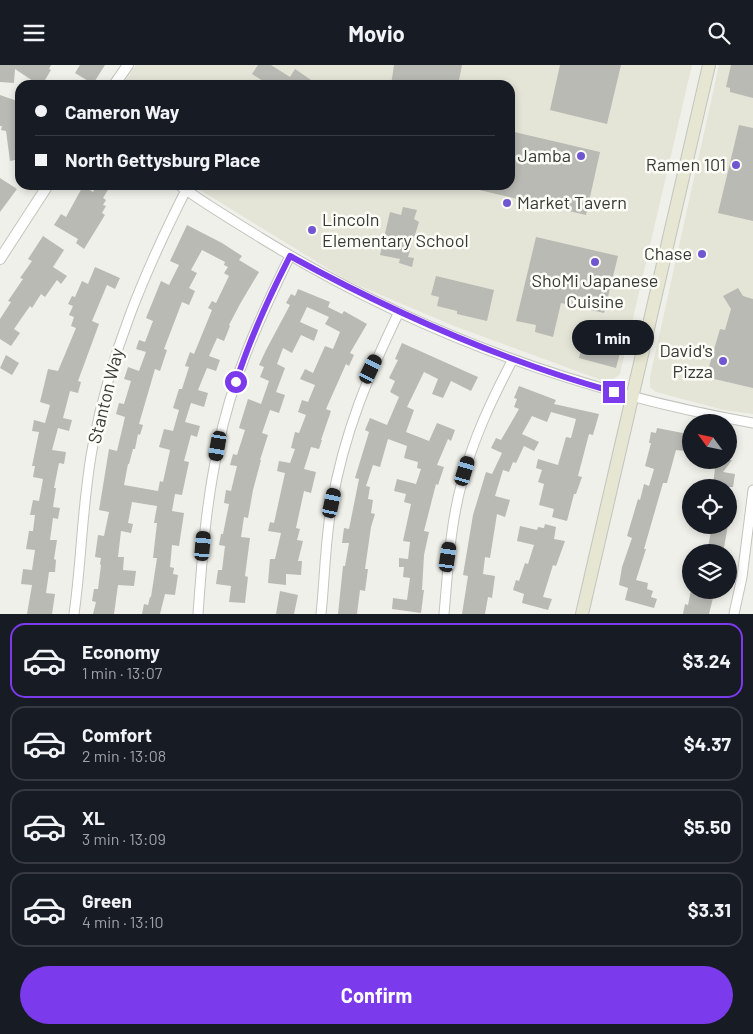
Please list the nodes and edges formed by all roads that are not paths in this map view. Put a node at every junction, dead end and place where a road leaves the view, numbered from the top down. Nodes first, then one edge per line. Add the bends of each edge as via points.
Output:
1 (128, 65) edge
2 (709, 65) edge
3 (118, 80) edge
4 (45, 190) edge
5 (182, 190) edge
6 (186, 190) edge
7 (290, 256) junction
8 (0, 259) edge
9 (398, 312) junction
10 (513, 359) junction
11 (633, 397) junction
12 (753, 423) edge
13 (753, 490) edge
14 (74, 614) edge
15 (198, 614) edge
16 (321, 614) edge
17 (444, 614) edge
18 (582, 614) edge
19 (734, 614) edge

1 - 3 street
2 - 11 main road
4 - 8 street
5 - 14 street, Stanton Way via 123,331 107,382 92,445 83,506
6 - 7 street
7 - 9 street
7 - 15 street via 245,355 218,446 207,509
9 - 10 street
9 - 16 street via 371,369 344,449 327,536
10 - 11 street
10 - 17 street via 481,424 461,483 448,557
11 - 12 street
11 - 18 main road
13 - 19 street

